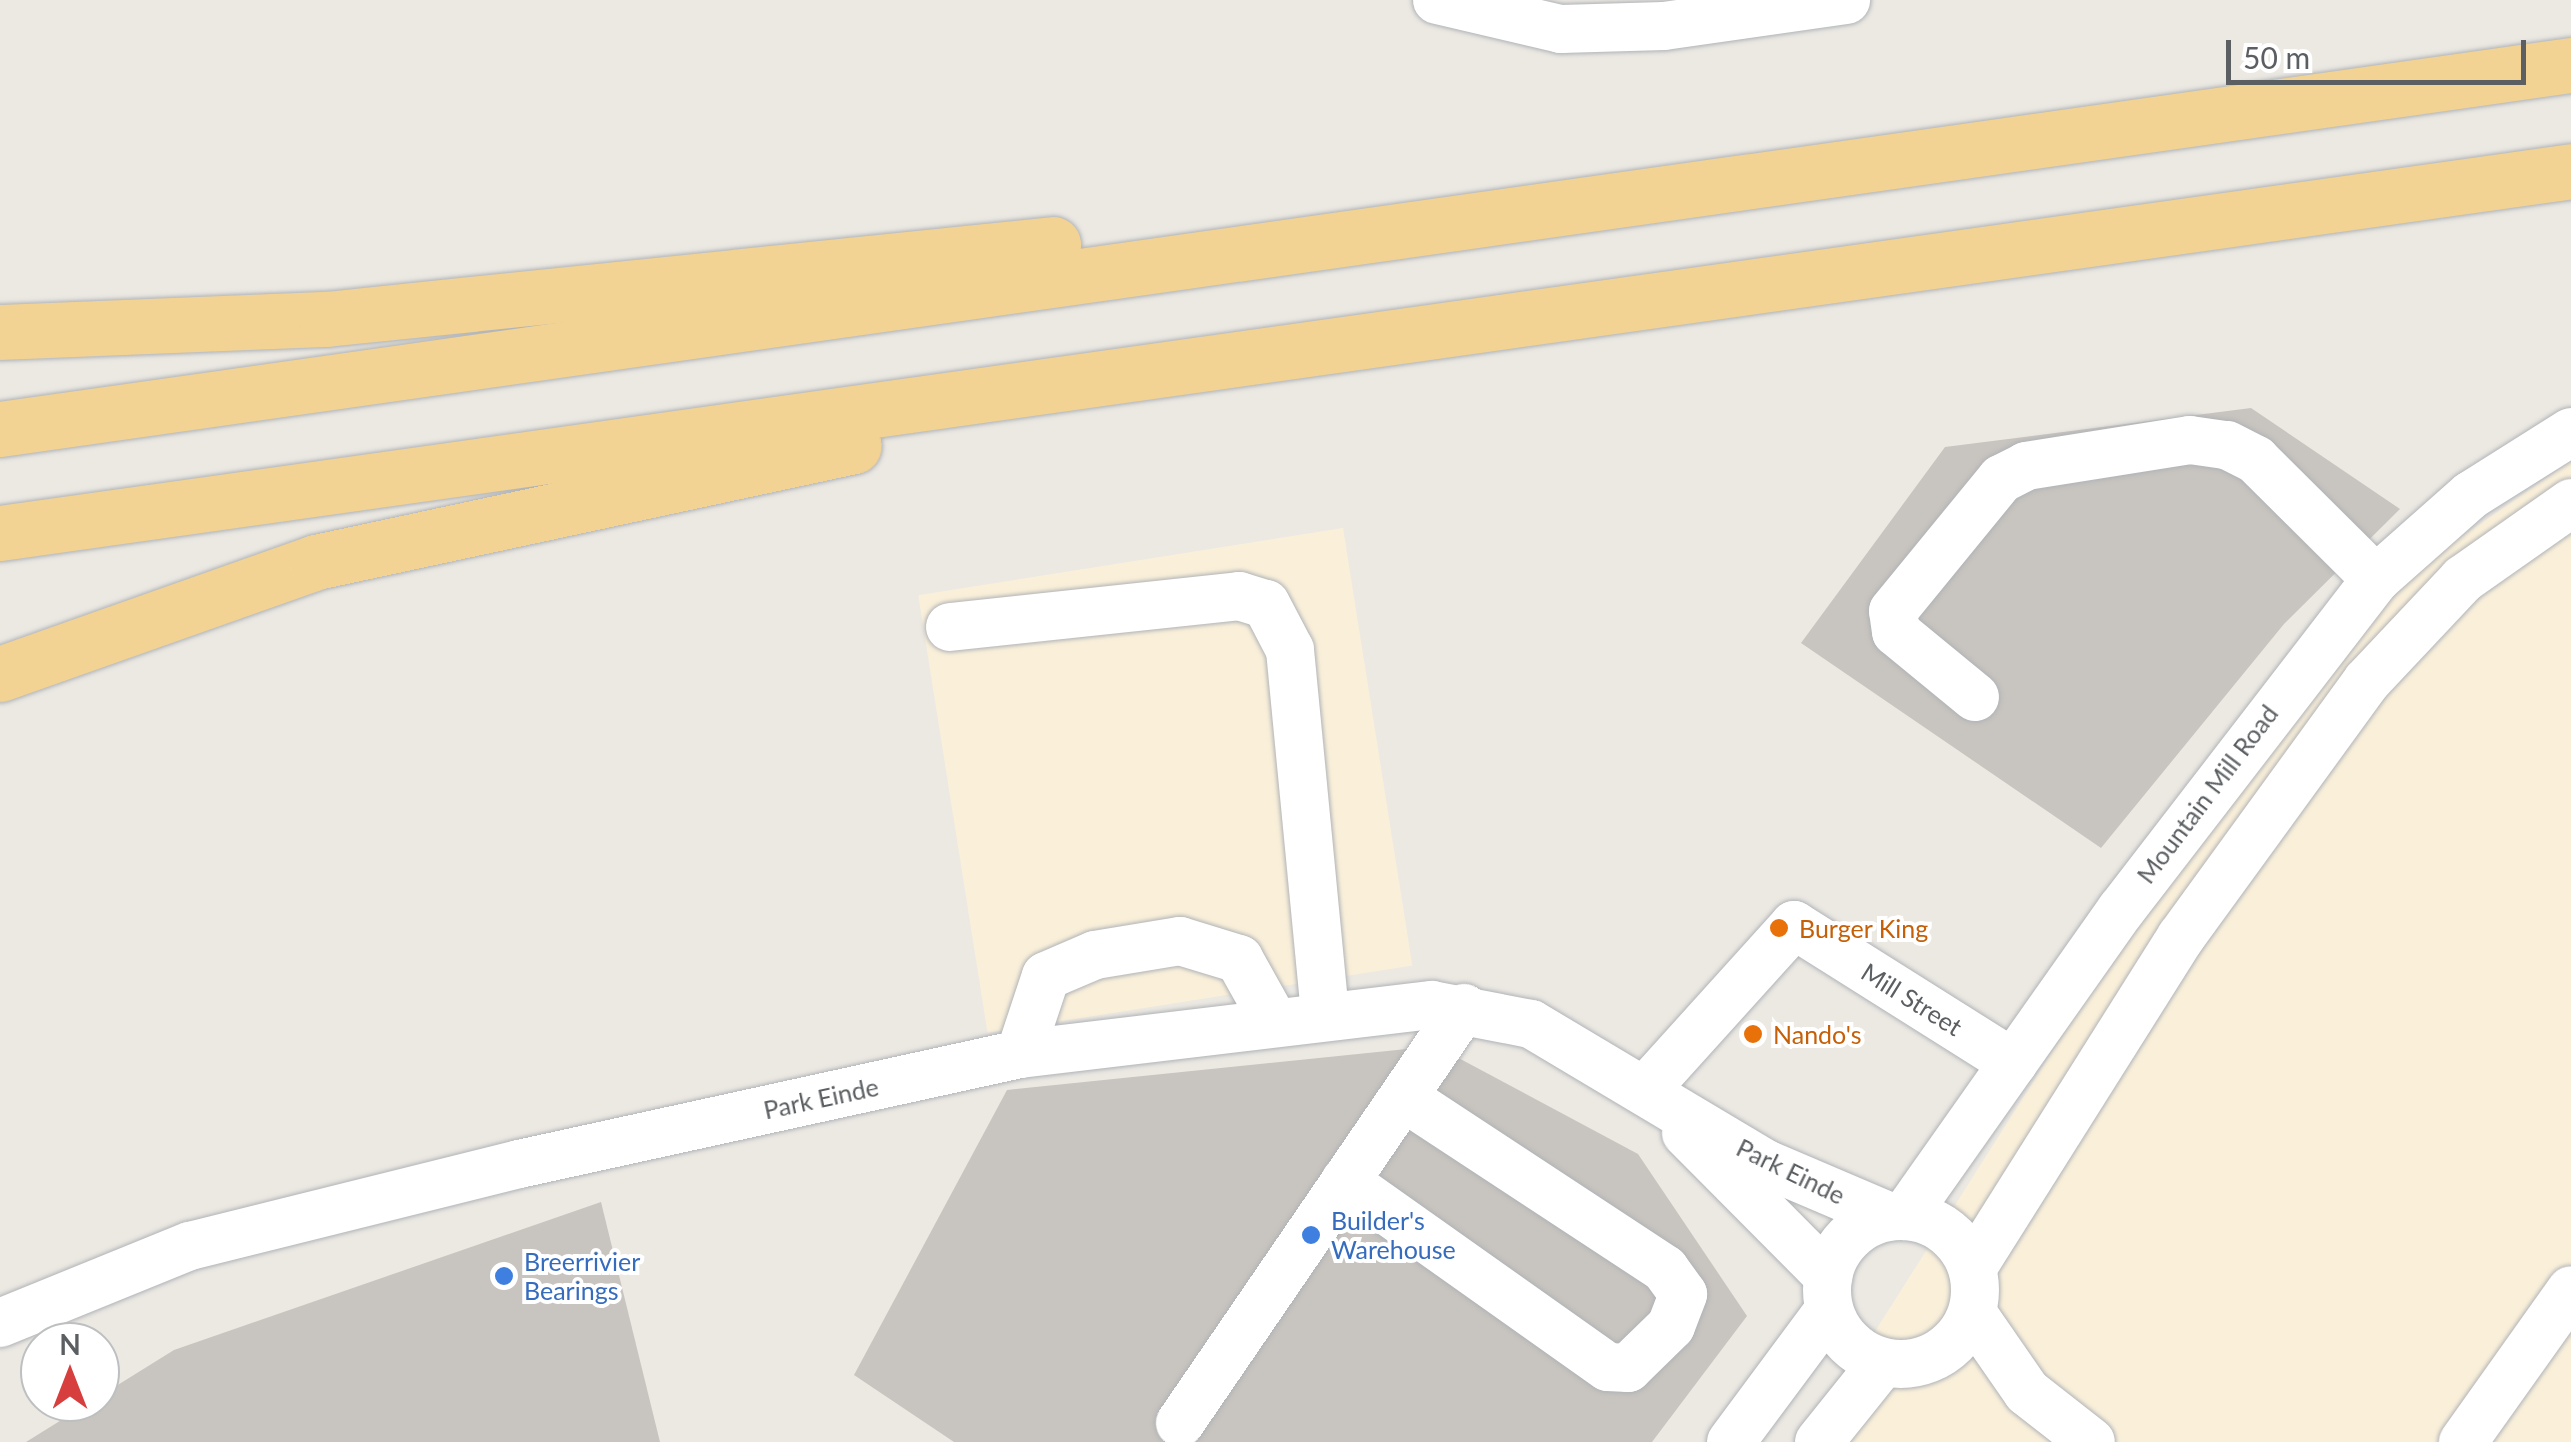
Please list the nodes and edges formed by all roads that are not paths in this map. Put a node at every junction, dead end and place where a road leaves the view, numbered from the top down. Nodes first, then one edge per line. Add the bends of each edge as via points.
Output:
1 (1437, 0) edge
2 (1846, 0) edge
3 (2571, 64) edge
4 (2571, 171) edge
5 (0, 332) edge
6 (1292, 350) junction
7 (0, 429) edge
8 (2571, 432) edge
9 (2571, 504) edge
10 (0, 533) edge
11 (2376, 579) junction
12 (950, 627) dead end
13 (0, 674) edge
14 (1975, 696) dead end
15 (1464, 1008) junction
16 (1325, 1012) junction
17 (1272, 1018) junction
18 (1020, 1054) junction
19 (2014, 1063) junction
20 (1646, 1089) junction
21 (1403, 1097) junction
22 (1345, 1181) junction
23 (1896, 1216) junction
24 (1973, 1267) junction
25 (2571, 1290) edge
26 (1828, 1294) junction
27 (1973, 1314) junction
28 (0, 1323) edge
29 (1932, 1358) junction
30 (1883, 1362) junction
31 (2027, 1392) junction
32 (1180, 1422) dead end
33 (1731, 1442) edge
34 (1818, 1442) edge
35 (2091, 1442) edge
36 (2462, 1442) edge

1 - 2 street via 1561,29 1664,26
3 - 5 highway via 828,270 326,319
3 - 7 highway
4 - 6 highway
6 - 10 highway
6 - 13 highway via 382,545 216,592
8 - 11 street, Mountain Mill Road via 2471,495
9 - 24 street via 2463,579 2367,681 2182,938
11 - 14 street via 2256,460 2227,445 2190,440 2026,466 2001,479 1893,611 1896,632
11 - 19 street, Mountain Mill Road
12 - 16 street via 1239,596 1266,604 1290,650
15 - 16 street, Park Einde
15 - 20 street, Park Einde via 1531,1024
15 - 21 street
16 - 17 street, Park Einde
17 - 18 street, Park Einde
17 - 18 street via 1239,960 1180,941 1095,956 1046,976
18 - 28 street, Park Einde via 190,1246
19 - 20 street, Mill Street via 1794,926
19 - 23 street, Mountain Mill Road
20 - 23 street, Park Einde via 1766,1164
20 - 26 street, Park Einde
21 - 22 street
21 - 22 street via 1665,1269 1683,1294 1671,1326 1628,1368 1608,1367
22 - 32 street
23 - 24 street via 1947,1231
23 - 26 street via 1848,1237
24 - 27 street
25 - 36 street
26 - 30 street via 1848,1342
26 - 33 street
27 - 29 street
27 - 31 street
29 - 30 street
29 - 31 street
30 - 34 street
31 - 35 street

